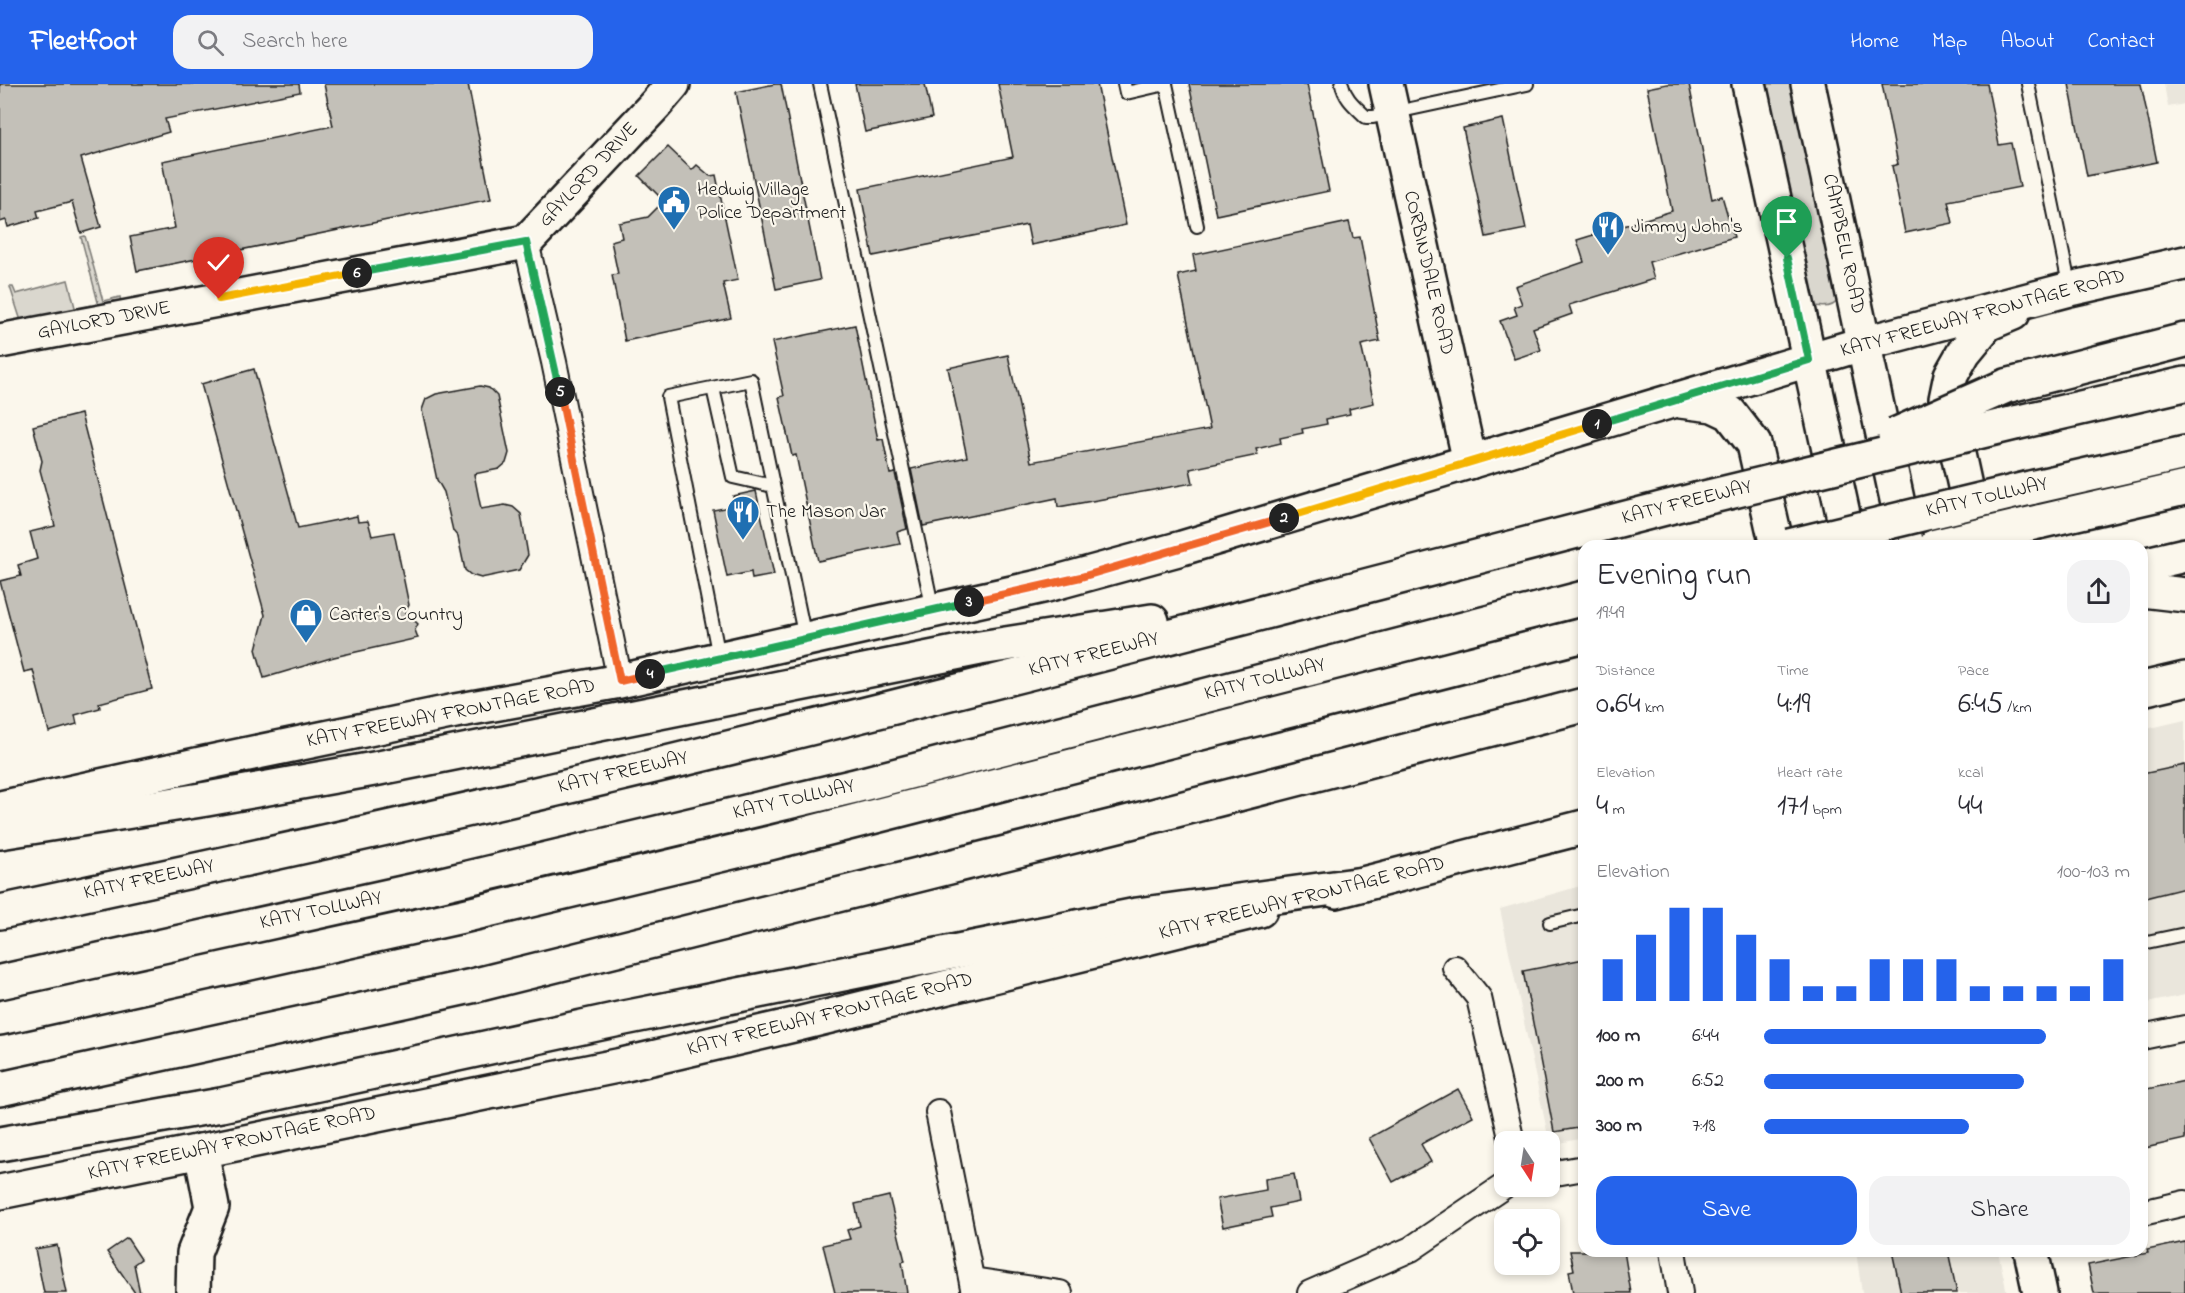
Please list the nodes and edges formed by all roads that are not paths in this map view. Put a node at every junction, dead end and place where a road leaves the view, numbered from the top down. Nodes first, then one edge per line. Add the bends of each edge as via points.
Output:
1 (673, 84) edge
2 (820, 84) edge
3 (1124, 84) edge
4 (1166, 84) edge
5 (1342, 84) edge
6 (1527, 84) edge
7 (1749, 84) edge
8 (1808, 84) edge
9 (2028, 84) edge
10 (1389, 98) edge
11 (1197, 226) dead end
12 (526, 242) junction
13 (2185, 263) edge
14 (2070, 289) junction
15 (2185, 340) edge
16 (0, 341) edge
17 (1865, 343) junction
18 (1809, 360) junction
19 (2185, 384) edge
20 (713, 388) junction
21 (1674, 401) junction
22 (2185, 453) edge
23 (1470, 462) junction
24 (1822, 468) junction
25 (773, 486) junction
26 (2185, 488) edge
27 (1776, 540) edge
28 (1814, 540) edge
29 (1849, 540) edge
30 (1906, 540) edge
31 (1962, 540) edge
32 (1977, 540) edge
33 (2185, 555) edge
34 (2148, 564) edge
35 (2148, 591) edge
36 (1340, 592) junction
37 (2185, 595) edge
38 (1578, 600) edge
39 (933, 610) junction
40 (1578, 636) edge
41 (805, 639) junction
42 (719, 658) junction
43 (2185, 679) edge
44 (620, 681) junction
45 (2148, 688) edge
46 (1578, 707) edge
47 (0, 808) edge
48 (1578, 828) edge
49 (0, 832) edge
50 (1363, 884) junction
51 (0, 912) edge
52 (1578, 916) edge
53 (1550, 923) dead end
54 (2185, 934) edge
55 (2148, 942) edge
56 (1455, 968) dead end
57 (0, 982) edge
58 (0, 1018) edge
59 (2185, 1028) edge
60 (2148, 1036) edge
61 (0, 1089) edge
62 (938, 1112) dead end
63 (1509, 1131) edge
64 (0, 1144) edge
65 (201, 1151) junction
66 (1578, 1169) edge
67 (1560, 1172) edge
68 (0, 1192) edge
69 (1494, 1193) edge
70 (2185, 1203) edge
71 (2148, 1211) edge
72 (1674, 1257) edge
73 (2032, 1257) edge
74 (973, 1287) edge
75 (193, 1293) edge
76 (1060, 1293) edge
77 (1310, 1293) edge
78 (1680, 1293) edge
79 (2040, 1293) edge

1 - 12 main road, GAYLORD DRIVE
2 - 39 lane
3 - 4 lane via 1126,93
4 - 11 lane
5 - 10 lane via 1349,102 1366,117
6 - 10 lane
7 - 18 main road
8 - 17 main road, CAMPBELL ROAD
9 - 14 lane
10 - 23 main road, CORBINDALE ROAD
12 - 16 main road, GAYLORD DRIVE
12 - 44 street
13 - 14 main road, KATY FREEWAY FRONTAGE ROAD
14 - 17 main road, KATY FREEWAY FRONTAGE ROAD
14 - 32 main road via 1987,324 1951,375 1946,399
15 - 24 main road, bridge via 2006,386
17 - 18 main road, KATY FREEWAY FRONTAGE ROAD
17 - 30 main road, CAMPBELL ROAD
18 - 21 main road, KATY FREEWAY FRONTAGE ROAD
18 - 29 main road
19 - 24 main road, KATY FREEWAY, bridge
20 - 25 lane via 733,477
20 - 25 lane via 751,381
20 - 42 lane via 668,397
21 - 23 main road, KATY FREEWAY FRONTAGE ROAD
21 - 27 main road via 1713,405 1730,413 1754,444
22 - 28 main road, KATY TOLLWAY, bridge
23 - 39 main road, KATY FREEWAY FRONTAGE ROAD via 1134,562
24 - 36 main road, KATY FREEWAY, bridge
25 - 41 lane
26 - 31 main road, KATY TOLLWAY, bridge
33 - 34 main road
35 - 37 main road
36 - 49 main road via 980,648 374,769
36 - 51 main road, KATY FREEWAY via 648,767
38 - 57 main road, KATY TOLLWAY via 855,786 438,885
39 - 41 main road, KATY FREEWAY FRONTAGE ROAD
40 - 58 main road, KATY TOLLWAY via 770,843 463,916
41 - 42 main road, KATY FREEWAY FRONTAGE ROAD
42 - 44 main road, KATY FREEWAY FRONTAGE ROAD
43 - 45 main road
44 - 47 main road, KATY FREEWAY FRONTAGE ROAD via 455,711
46 - 61 main road via 472,986
48 - 50 main road, KATY FREEWAY FRONTAGE ROAD
50 - 64 main road via 1137,915 624,1018 221,1105
50 - 65 main road, KATY FREEWAY FRONTAGE ROAD via 622,1065
52 - 53 lane
54 - 55 lane
56 - 63 street via 1479,999
59 - 60 street
62 - 74 street
65 - 68 main road, KATY FREEWAY FRONTAGE ROAD
65 - 75 main road via 212,1207 194,1253
66 - 67 street
69 - 77 street via 1411,1249
70 - 71 street
72 - 78 street
73 - 79 main road
74 - 76 street

